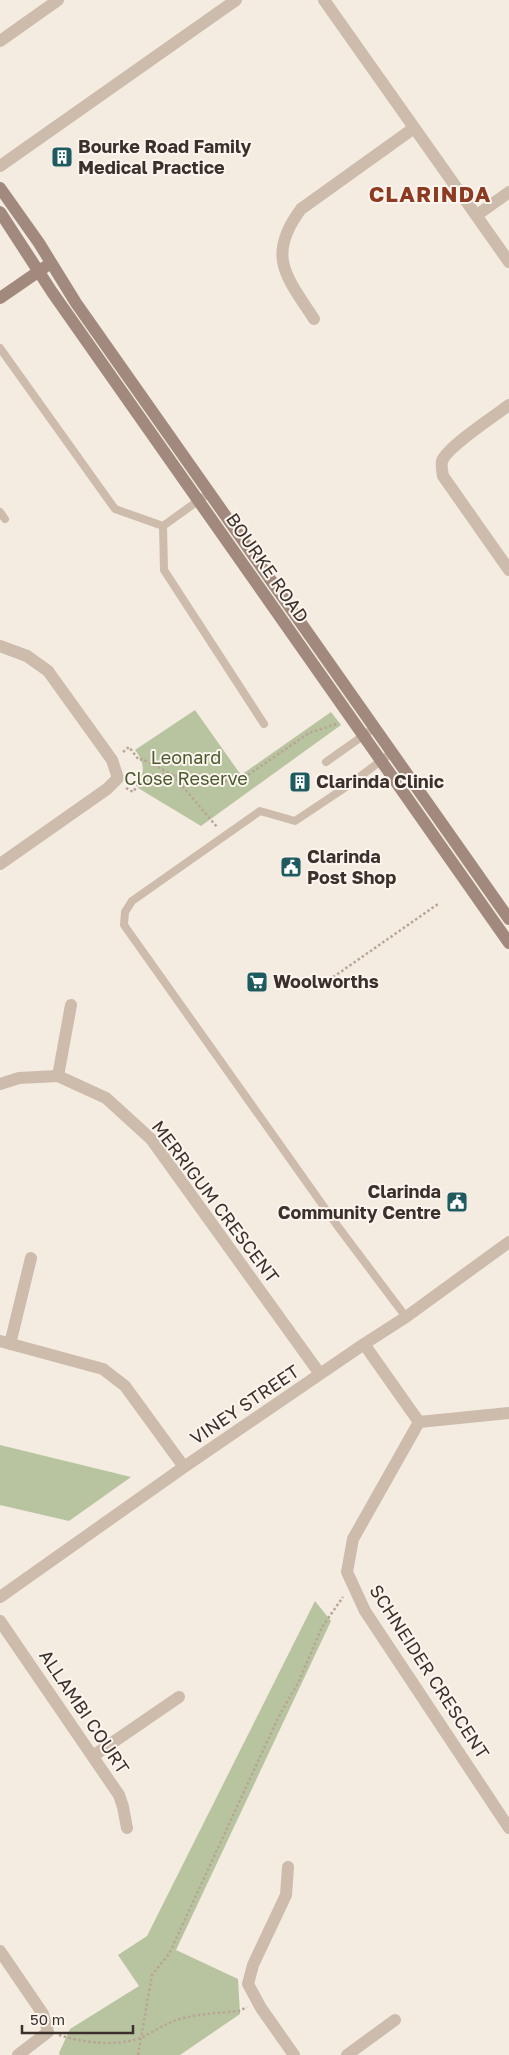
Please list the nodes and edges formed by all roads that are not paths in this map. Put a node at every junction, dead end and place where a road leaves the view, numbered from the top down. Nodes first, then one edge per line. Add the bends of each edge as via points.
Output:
1 (58, 0) edge
2 (236, 0) edge
3 (324, 0) edge
4 (0, 41) edge
5 (414, 128) junction
6 (0, 166) edge
7 (0, 188) edge
8 (509, 192) edge
9 (0, 212) edge
10 (477, 215) junction
11 (51, 262) junction
12 (509, 262) edge
13 (38, 272) junction
14 (0, 298) edge
15 (314, 319) dead end
16 (0, 348) edge
17 (509, 405) edge
18 (203, 497) junction
19 (163, 526) junction
20 (509, 570) edge
21 (0, 646) edge
22 (264, 724) dead end
23 (369, 732) junction
24 (386, 756) junction
25 (326, 762) dead end
26 (0, 864) edge
27 (509, 919) edge
28 (509, 942) edge
29 (71, 1005) dead end
30 (58, 1076) junction
31 (0, 1084) edge
32 (509, 1242) edge
33 (31, 1258) dead end
34 (406, 1317) junction
35 (5, 1343) edge
36 (364, 1344) junction
37 (320, 1374) junction
38 (509, 1413) edge
39 (419, 1422) junction
40 (184, 1467) junction
41 (0, 1597) edge
42 (0, 1621) edge
43 (179, 1697) dead end
44 (93, 1756) junction
45 (126, 1828) dead end
46 (509, 1828) edge
47 (288, 1867) dead end
48 (0, 1951) edge
49 (395, 2020) dead end
50 (18, 2055) edge
51 (294, 2055) edge
52 (347, 2055) edge

1 - 4 street
2 - 6 street
3 - 5 street
5 - 10 street
5 - 15 street via 301,209 288,226 282,242 283,262 290,282
7 - 11 main road, BOURKE ROAD
8 - 10 street
9 - 13 main road, BOURKE ROAD
10 - 12 street
11 - 13 main road
11 - 18 main road, BOURKE ROAD
13 - 14 main road
13 - 18 main road, BOURKE ROAD
16 - 19 lane via 115,509
17 - 20 street via 451,449 442,460 444,476
18 - 19 lane
18 - 23 main road, BOURKE ROAD
19 - 22 lane via 164,570
21 - 26 street via 27,656 48,671 112,760 118,778 107,790
23 - 24 main road, BOURKE ROAD
23 - 25 lane
24 - 27 main road, BOURKE ROAD
24 - 28 main road, BOURKE ROAD
24 - 34 lane via 295,821 260,811 132,902 125,912 124,924
29 - 30 street
30 - 31 street, MERRIGUM CRESCENT via 18,1078
30 - 37 street, MERRIGUM CRESCENT via 106,1098 151,1139
32 - 34 street, VINEY STREET
33 - 35 street
34 - 36 street, VINEY STREET
35 - 40 street via 103,1369 125,1386
36 - 37 street, VINEY STREET
36 - 39 street
37 - 40 street, VINEY STREET
38 - 39 street
39 - 46 street, SCHNEIDER CRESCENT via 353,1539 347,1572 365,1611
40 - 41 street, VINEY STREET
42 - 44 street, ALLAMBI COURT
43 - 44 street
44 - 45 street, ALLAMBI COURT via 119,1795
47 - 51 street via 286,1895 253,1965 248,1984
48 - 50 street via 43,2014 48,2032
49 - 52 street

